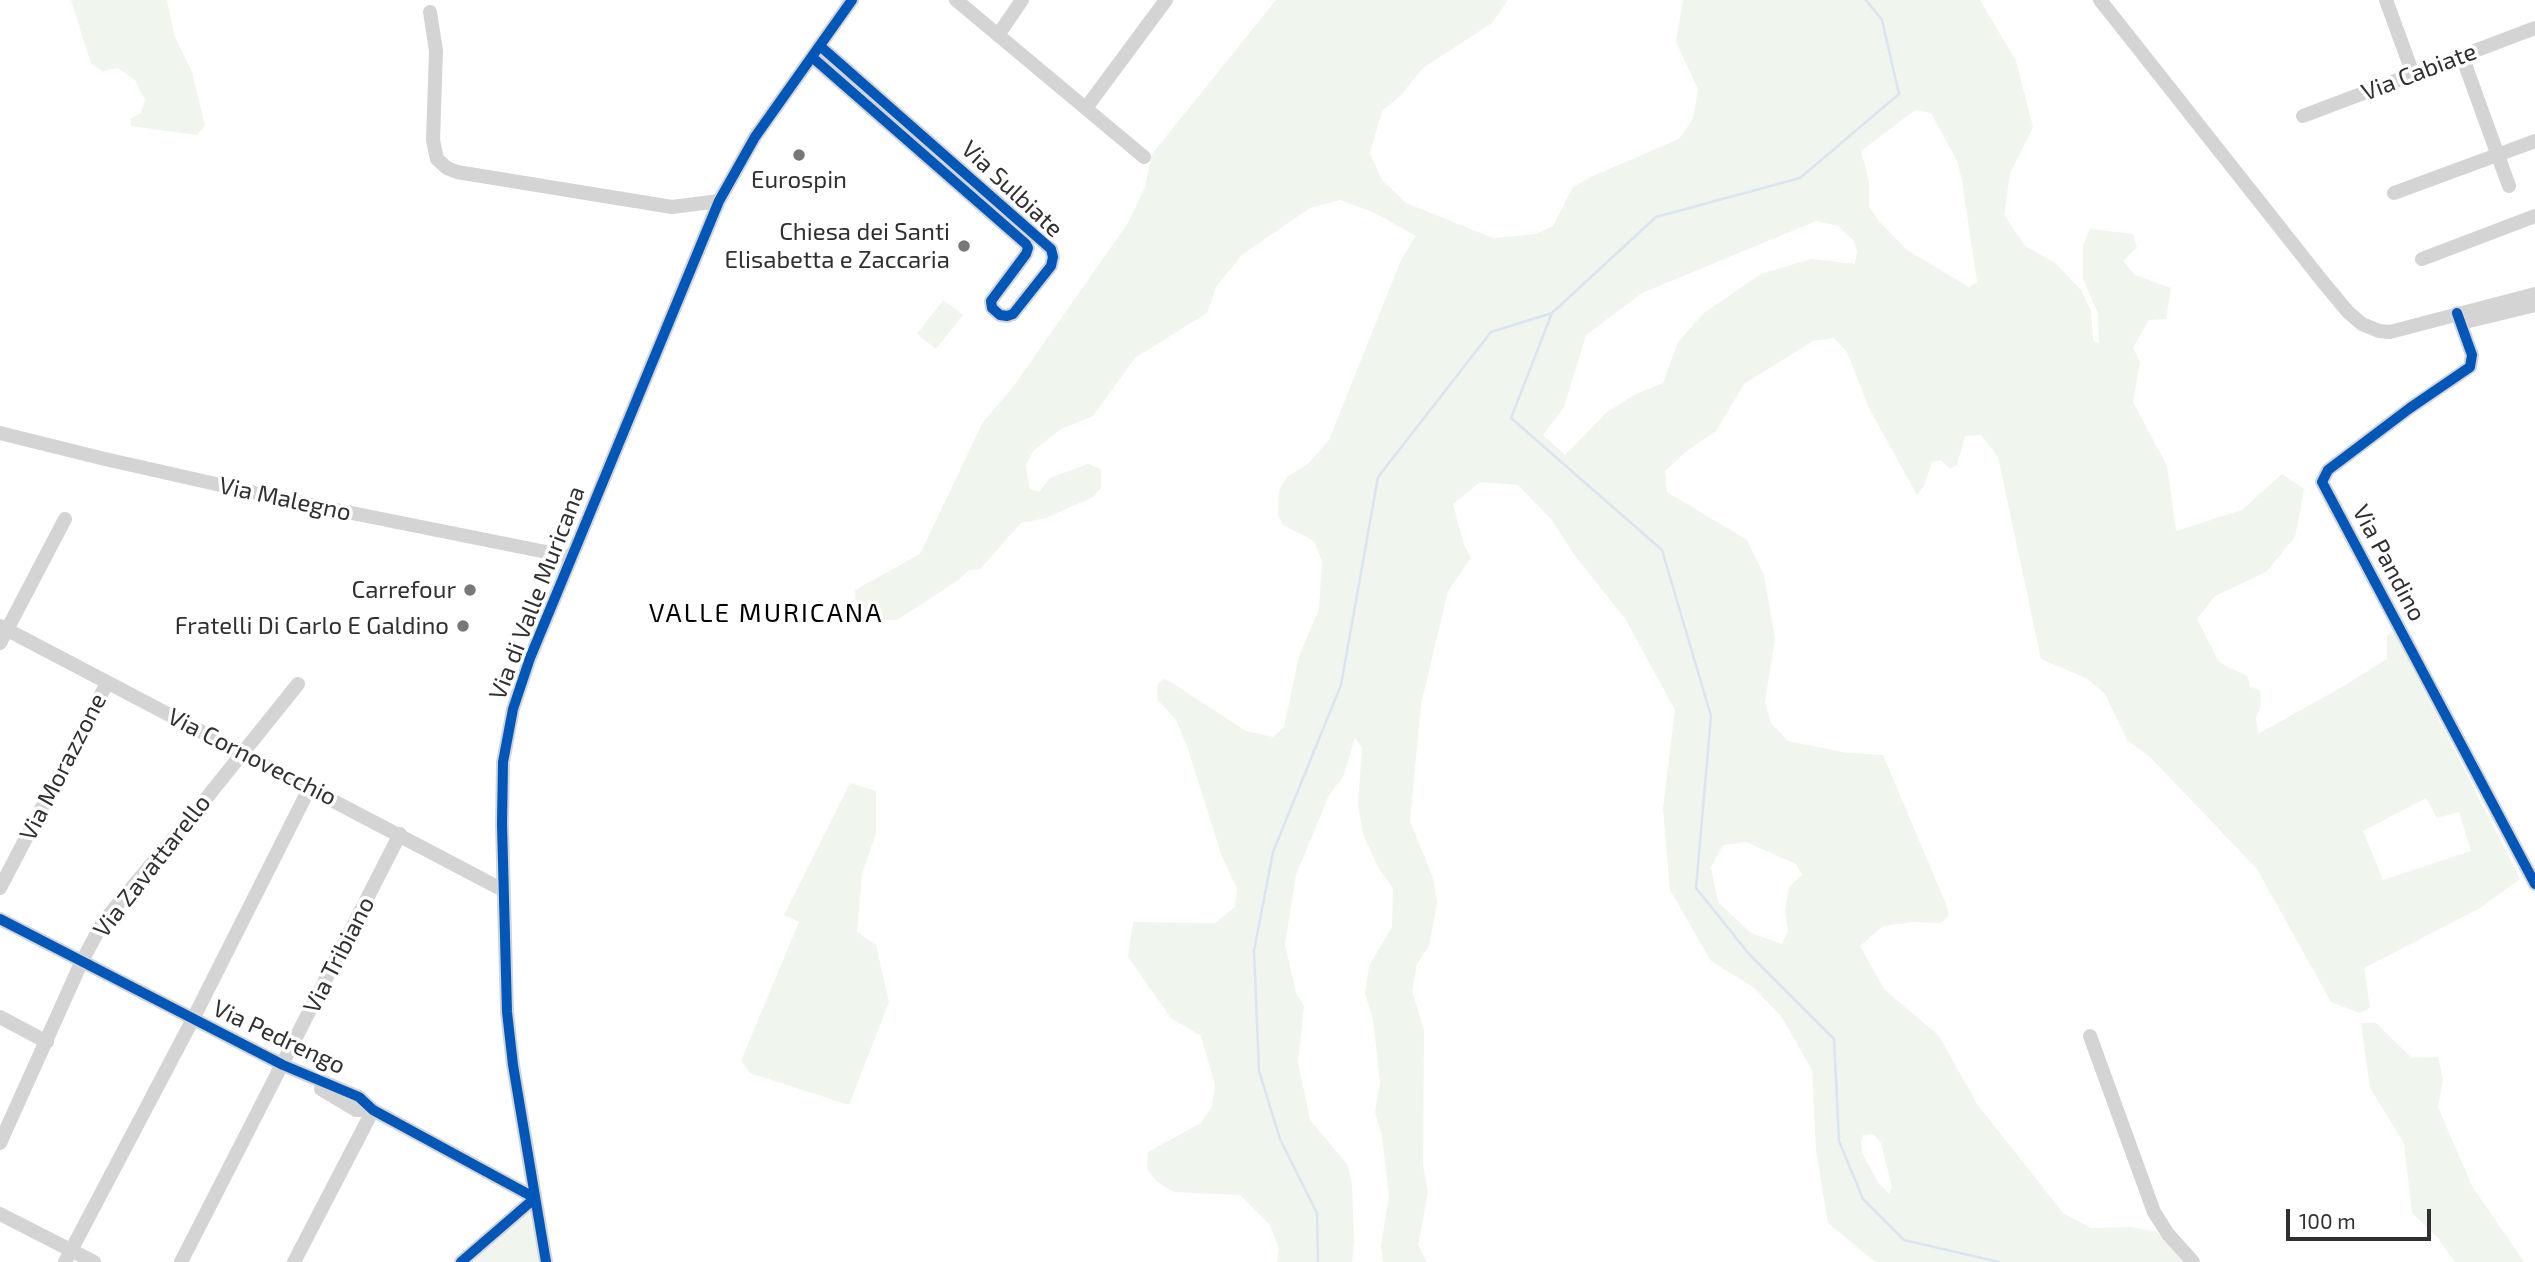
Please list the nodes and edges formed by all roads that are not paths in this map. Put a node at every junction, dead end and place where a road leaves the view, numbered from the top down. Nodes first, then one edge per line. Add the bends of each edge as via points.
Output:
1 (852, 0) edge
2 (956, 0) edge
3 (1022, 0) edge
4 (1166, 0) edge
5 (2100, 0) edge
6 (2386, 0) edge
7 (430, 12) dead end
8 (2535, 28) edge
9 (998, 34) junction
10 (816, 51) junction
11 (2462, 56) junction
12 (2413, 74) junction
13 (1086, 108) junction
14 (2303, 116) dead end
15 (2535, 141) edge
16 (2497, 155) junction
17 (1144, 157) dead end
18 (2509, 186) dead end
19 (2394, 192) dead end
20 (719, 201) junction
21 (2535, 216) edge
22 (2422, 259) dead end
23 (2535, 294) edge
24 (2535, 305) edge
25 (2459, 318) junction
26 (0, 433) edge
27 (65, 519) dead end
28 (572, 557) junction
29 (2, 633) edge
30 (107, 683) junction
31 (298, 684) dead end
32 (242, 752) junction
33 (310, 787) junction
34 (400, 834) junction
35 (2535, 884) edge
36 (0, 888) edge
37 (503, 890) junction
38 (0, 919) edge
39 (82, 961) junction
40 (0, 1017) edge
41 (193, 1020) junction
42 (2090, 1037) dead end
43 (47, 1042) junction
44 (283, 1065) junction
45 (373, 1111) junction
46 (0, 1143) edge
47 (535, 1198) junction
48 (0, 1214) edge
49 (68, 1256) edge
50 (94, 1262) edge
51 (180, 1262) edge
52 (293, 1262) edge
53 (461, 1262) edge
54 (546, 1262) edge
55 (2193, 1262) edge

1 - 10 street, Via di Valle Muricana
2 - 9 street
3 - 9 street
4 - 13 street
5 - 25 street via 2355,319 2386,332
6 - 12 street
7 - 20 street via 436,51 433,139 437,159 447,168 672,207
8 - 11 street, Via Cabiate
9 - 13 street
10 - 10 street, Via Sulbiate via 1026,244 1026,254 991,300 1000,315 1013,314 1051,266 1051,249
10 - 20 street, Via di Valle Muricana via 755,136
11 - 12 street, Via Cabiate
11 - 16 street
12 - 14 street, Via Cabiate
13 - 17 street
15 - 16 street
16 - 18 street
16 - 19 street
20 - 28 street, Via di Valle Muricana
21 - 22 street
23 - 25 street
24 - 25 street
25 - 35 street, Via Pandino via 2473,358 2470,367 2328,470 2322,482
26 - 28 street, Via Malegno via 287,500
27 - 29 street
28 - 37 street, Via di Valle Muricana via 518,689 508,730 503,762
29 - 30 street, Via Cornovecchio
30 - 32 street, Via Cornovecchio
30 - 36 street, Via Morazzone
31 - 32 street, Via Zavattarello
32 - 33 street, Via Cornovecchio
32 - 39 street, Via Zavattarello via 103,922
33 - 34 street, Via Cornovecchio
33 - 41 street
34 - 37 street, Via Cornovecchio
34 - 44 street, Via Tribiano
37 - 47 street, Via di Valle Muricana via 509,1031
38 - 39 street, Via Pedrengo
39 - 41 street, Via Pedrengo
39 - 43 street, Via Zavattarello
40 - 43 street
41 - 44 street, Via Pedrengo
41 - 49 street
42 - 55 street via 2154,1212
43 - 46 street, Via Zavattarello
44 - 45 street, Via Pedrengo via 352,1108
44 - 51 street, Via Tribiano
45 - 47 street, Via Pedrengo
45 - 52 street
47 - 53 street
47 - 54 street, Via di Valle Muricana
48 - 49 street
49 - 50 street

